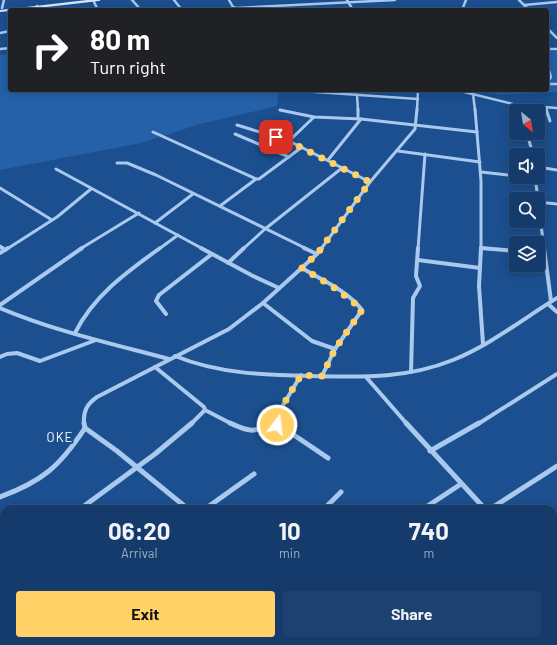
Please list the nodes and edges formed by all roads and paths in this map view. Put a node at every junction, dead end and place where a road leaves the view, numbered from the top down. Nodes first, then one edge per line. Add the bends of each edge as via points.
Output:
1 (4, 0) edge
2 (74, 0) edge
3 (93, 0) edge
4 (100, 0) edge
5 (132, 0) edge
6 (174, 0) edge
7 (229, 0) edge
8 (395, 0) edge
9 (519, 0) edge
10 (348, 1) edge
11 (557, 2) edge
12 (524, 5) junction
13 (8, 8) edge
14 (37, 8) edge
15 (138, 8) edge
16 (180, 8) edge
17 (527, 8) edge
18 (0, 9) edge
19 (549, 31) edge
20 (557, 38) edge
21 (549, 70) edge
22 (549, 80) edge
23 (310, 92) edge
24 (418, 92) edge
25 (464, 92) edge
26 (477, 92) edge
27 (473, 94) junction
28 (479, 95) junction
29 (357, 96) junction
30 (418, 99) junction
31 (513, 104) edge
32 (546, 108) joint
33 (557, 108) edge
34 (280, 110) dead end
35 (314, 117) junction
36 (360, 119) junction
37 (550, 121) dead end
38 (237, 124) dead end
39 (417, 126) junction
40 (153, 132) dead end
41 (477, 132) junction
42 (235, 134) dead end
43 (288, 141) junction
44 (302, 147) junction
45 (398, 151) junction
46 (425, 154) junction
47 (289, 157) junction
48 (328, 160) junction
49 (480, 162) junction
50 (116, 163) dead end
51 (342, 168) junction
52 (545, 168) edge
53 (56, 169) dead end
54 (557, 170) edge
55 (481, 172) junction
56 (509, 175) edge
57 (256, 179) junction
58 (370, 182) junction
59 (0, 188) edge
60 (91, 189) junction
61 (193, 194) junction
62 (545, 201) edge
63 (557, 204) edge
64 (220, 206) junction
65 (139, 213) junction
66 (52, 220) junction
67 (155, 223) junction
68 (265, 229) junction
69 (178, 235) junction
70 (0, 246) edge
71 (481, 248) junction
72 (5, 250) junction
73 (509, 251) edge
74 (0, 253) edge
75 (212, 254) junction
76 (317, 254) junction
77 (418, 260) junction
78 (228, 263) junction
79 (545, 264) edge
80 (302, 268) junction
81 (480, 268) junction
82 (279, 288) junction
83 (557, 298) edge
84 (549, 302) junction
85 (263, 303) junction
86 (0, 306) edge
87 (557, 312) edge
88 (166, 314) dead end
89 (75, 333) junction
90 (96, 340) junction
91 (483, 344) junction
92 (335, 349) junction
93 (175, 356) junction
94 (0, 357) edge
95 (169, 360) junction
96 (155, 367) junction
97 (412, 372) junction
98 (557, 374) edge
99 (301, 375) junction
100 (322, 376) junction
101 (366, 377) junction
102 (205, 410) junction
103 (275, 421) junction
104 (85, 428) junction
105 (430, 450) junction
106 (328, 458) dead end
107 (557, 466) edge
108 (136, 467) junction
109 (254, 474) dead end
110 (461, 484) junction
111 (341, 492) dead end
112 (0, 497) edge
113 (85, 505) edge
114 (183, 505) edge
115 (211, 505) edge
116 (328, 505) edge
117 (430, 505) edge
118 (481, 505) edge
119 (496, 505) edge

1 - 18 street
2 - 13 main road
3 - 4 main road
3 - 14 main road
5 - 15 street
6 - 16 street
7 - 10 street via 236,8
8 - 10 street
9 - 12 street
11 - 12 street
12 - 17 street
19 - 20 street
21 - 22 street
23 - 29 street
24 - 30 street
25 - 27 street
26 - 28 street
27 - 28 street
27 - 41 street
28 - 31 street
29 - 30 street
29 - 36 street
30 - 39 street
32 - 33 street
32 - 37 street
34 - 35 street
35 - 36 street
35 - 43 street
36 - 39 street
36 - 48 street
38 - 43 street
39 - 41 street
39 - 45 street
40 - 57 street
41 - 49 street
42 - 47 street
43 - 44 street
44 - 47 street
44 - 48 street
45 - 46 street
45 - 58 street
46 - 49 street
46 - 77 street
47 - 57 street
48 - 51 street
49 - 55 street
50 - 61 street via 133,165
51 - 58 street
51 - 68 street
52 - 54 street
53 - 60 street
55 - 56 street
55 - 71 street
57 - 64 street
58 - 76 street
59 - 66 street
60 - 65 street
60 - 66 street
61 - 64 street
61 - 67 street
62 - 63 street
64 - 68 street
65 - 67 street
65 - 86 street via 70,255
66 - 72 street
67 - 69 street
68 - 76 street
68 - 78 street
69 - 75 street
69 - 89 street via 109,288 83,316
70 - 72 street
71 - 73 street
71 - 81 street
72 - 74 street
75 - 78 street
75 - 88 street via 159,296 156,301
76 - 80 street
77 - 81 street
77 - 97 street via 416,276 420,286 413,298
78 - 82 street
79 - 84 street
80 - 82 street
80 - 92 street via 332,286 362,310
81 - 91 street
82 - 85 street
83 - 84 street
84 - 87 street
84 - 91 street
85 - 92 street via 312,341
85 - 93 street via 229,329
86 - 89 street via 16,315
89 - 90 street
90 - 94 street via 40,361 14,352
90 - 95 street
91 - 97 street via 443,364
92 - 100 street
93 - 95 street
93 - 99 street via 202,366 257,374
95 - 96 street
96 - 102 street
96 - 104 street via 103,393 91,402 84,411
97 - 101 street
98 - 105 street via 478,424
99 - 100 street
99 - 103 street
100 - 101 street
101 - 105 street
102 - 103 street via 246,430 255,431
102 - 108 street via 182,433
103 - 106 street via 277,425
104 - 108 street
104 - 112 street via 76,443 43,476
105 - 110 street
107 - 119 street
108 - 113 street
108 - 114 street
109 - 115 street
110 - 117 street
110 - 118 street
111 - 116 street

